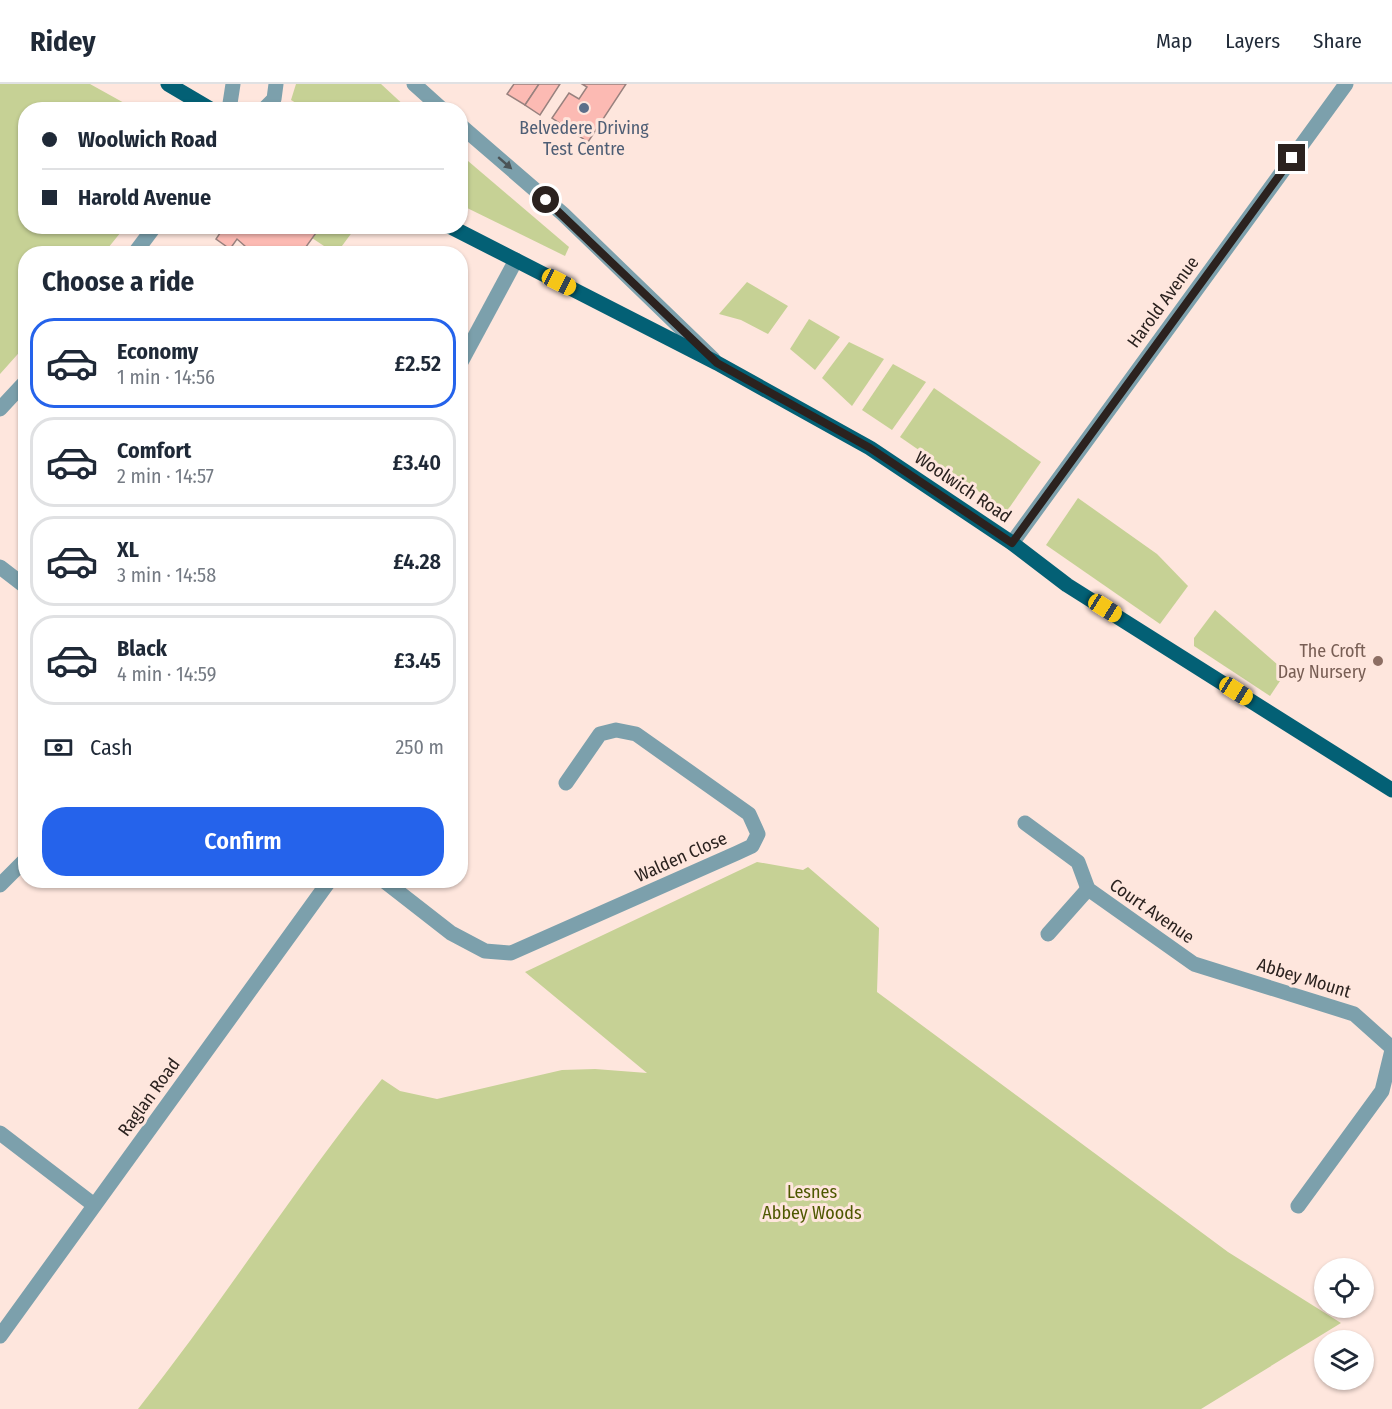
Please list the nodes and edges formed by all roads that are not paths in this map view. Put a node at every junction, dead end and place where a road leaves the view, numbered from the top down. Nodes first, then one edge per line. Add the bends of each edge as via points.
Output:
1 (168, 84) edge
2 (233, 84) edge
3 (276, 84) edge
4 (414, 84) edge
5 (1346, 84) edge
6 (198, 102) edge
7 (230, 102) edge
8 (271, 102) edge
9 (434, 102) edge
10 (468, 131) edge
11 (465, 234) edge
12 (516, 260) junction
13 (468, 349) edge
14 (717, 363) junction
15 (18, 390) edge
16 (0, 409) edge
17 (1012, 543) junction
18 (0, 567) edge
19 (18, 581) edge
20 (566, 783) dead end
21 (1392, 790) edge
22 (1025, 823) dead end
23 (18, 867) edge
24 (0, 885) edge
25 (324, 888) edge
26 (393, 888) edge
27 (1088, 889) junction
28 (1048, 934) dead end
29 (1194, 964) joint
30 (1392, 1049) edge
31 (0, 1133) edge
32 (94, 1205) junction
33 (1298, 1206) dead end
34 (0, 1335) edge

1 - 6 main road
2 - 7 street
3 - 8 street
4 - 9 street
5 - 17 street, Harold Avenue
10 -> 14 street, Woolwich Road via 563,214
11 - 12 main road, Woolwich Road
12 - 13 street
12 - 14 main road, Woolwich Road
14 - 17 main road, Woolwich Road via 870,448
15 - 16 street
17 - 21 main road, Woolwich Road via 1067,585
18 - 19 street
20 - 26 street, Walden Close via 600,734 616,730 636,734 749,814 758,834 745,850 511,953 485,951 451,933
22 - 27 street, Court Avenue via 1078,862
23 - 24 street
25 - 32 street, Raglan Road
27 - 28 street, Court Avenue
27 - 29 street, Court Avenue
29 - 30 street, Abbey Mount via 1353,1014
30 - 33 street, Abbey Mount via 1382,1090
31 - 32 street
32 - 34 street, Raglan Road

